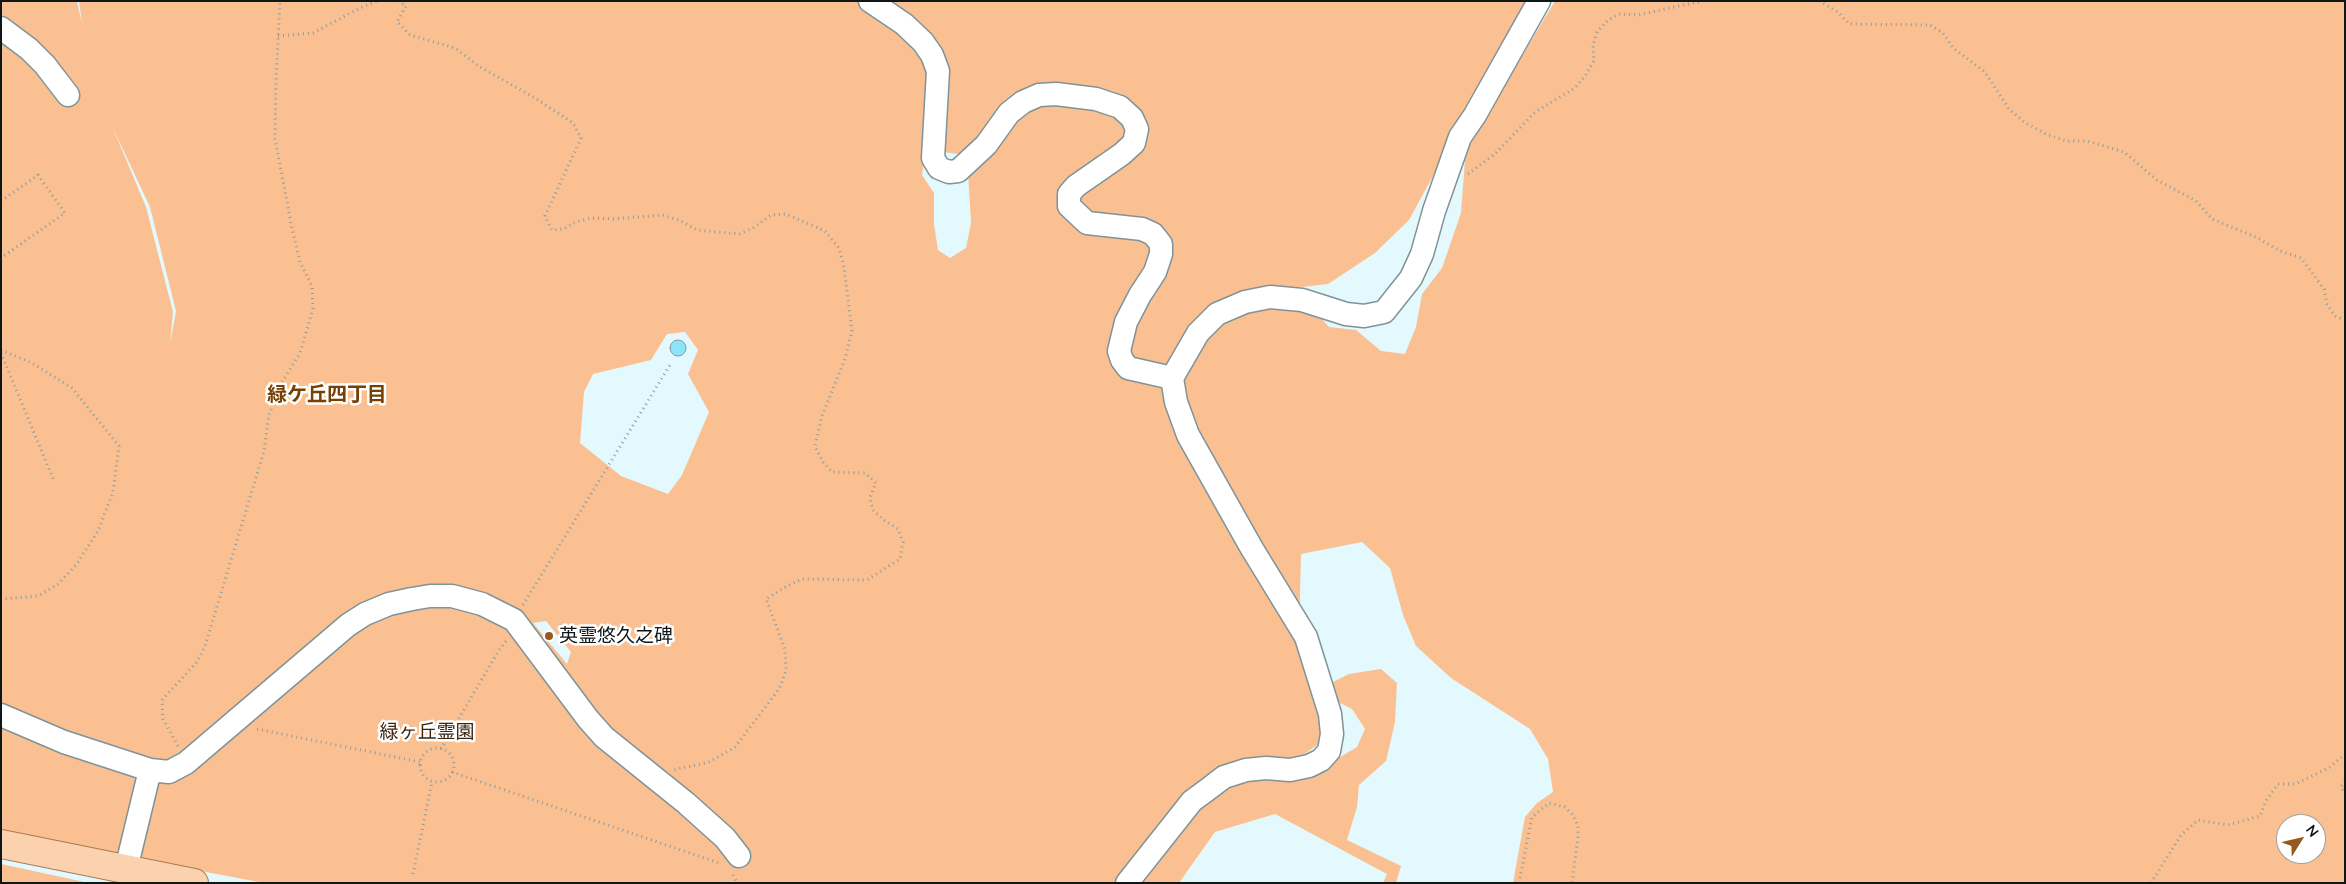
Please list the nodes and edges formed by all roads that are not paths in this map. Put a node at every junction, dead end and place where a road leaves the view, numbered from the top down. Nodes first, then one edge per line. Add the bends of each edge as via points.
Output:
1 (870, 1) edge
2 (1538, 1) edge
3 (1, 28) edge
4 (68, 95) dead end
5 (1172, 378) junction
6 (1, 715) edge
7 (150, 770) junction
8 (1, 844) edge
9 (733, 861) road end
10 (126, 869) junction
11 (158, 880) edge
12 (194, 883) edge
13 (1127, 883) edge

1 - 5 street via 904,24 932,55 938,71 933,158 939,168 958,171 986,145 1008,113 1039,95 1096,99 1120,107 1132,118 1137,129 1134,143 1076,186 1069,194 1069,206 1088,224 1142,229 1153,234 1161,244 1155,272 1126,322 1119,351 1128,368
2 - 5 street via 1460,137 1422,254 1411,278 1384,312 1364,316 1346,314 1302,300 1270,297 1245,302 1217,314 1198,333
3 - 4 street via 45,65
5 - 13 street via 1176,402 1188,434 1250,547 1306,637 1330,714 1332,734 1329,751 1309,766 1290,770 1246,770 1224,777 1192,801
6 - 7 street via 64,742
7 - 9 street via 170,772 186,763 230,723 365,614 389,604 430,596 452,596 482,604 517,623 588,719 610,742 726,838
7 - 10 street
8 - 10 main road
10 - 11 main road
11 - 12 main road

